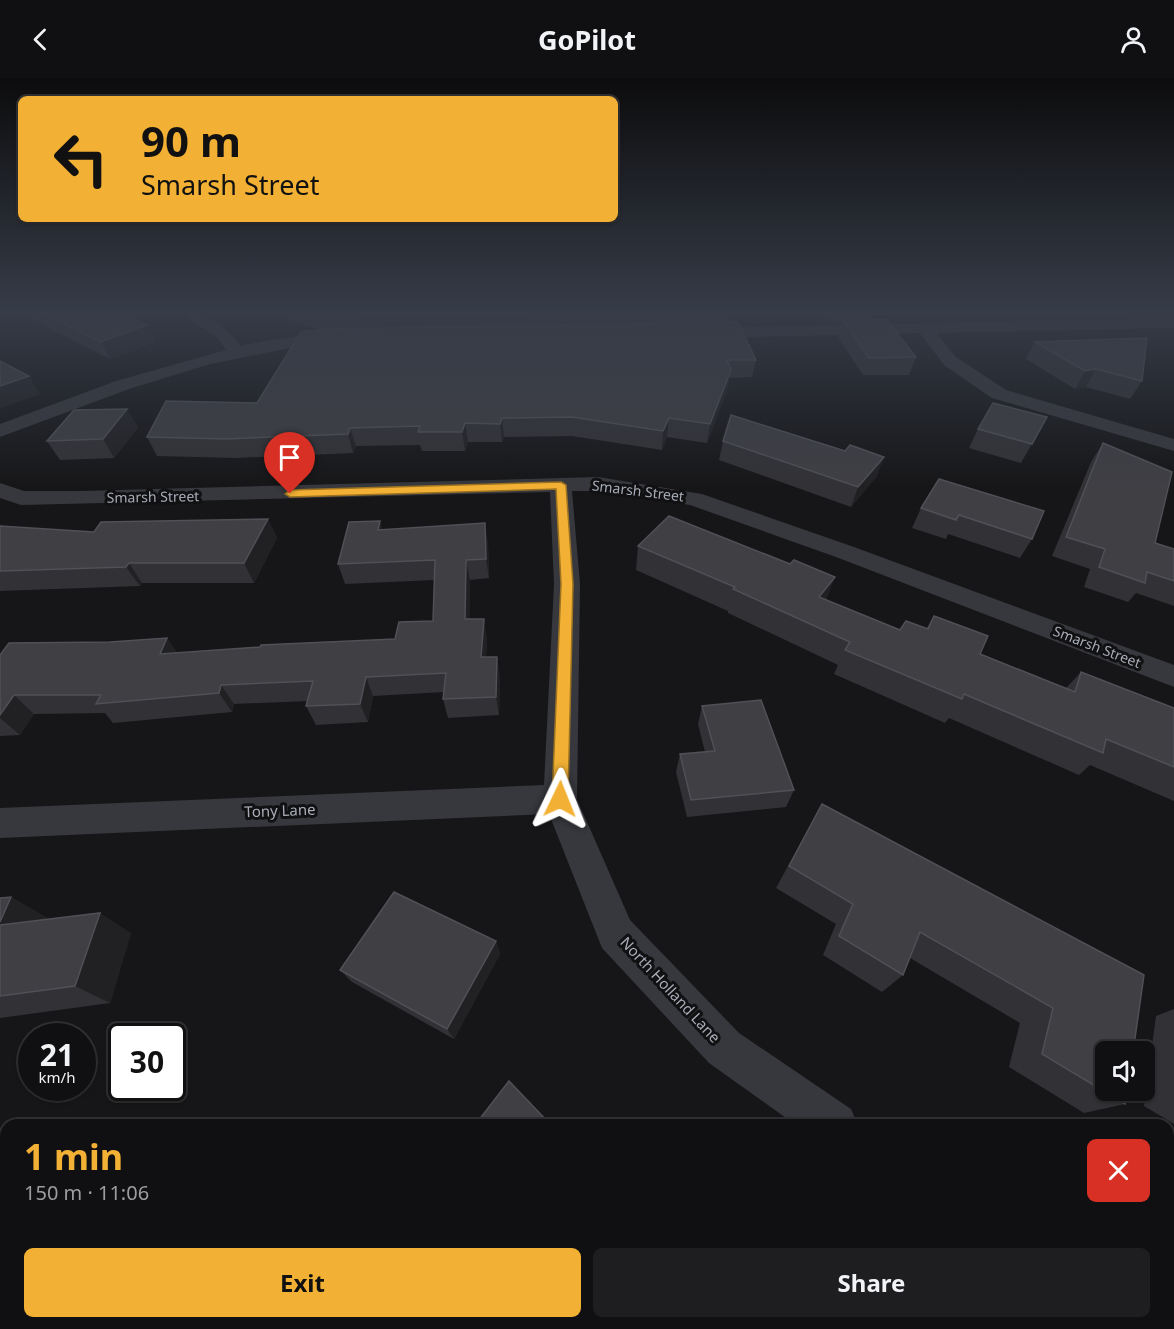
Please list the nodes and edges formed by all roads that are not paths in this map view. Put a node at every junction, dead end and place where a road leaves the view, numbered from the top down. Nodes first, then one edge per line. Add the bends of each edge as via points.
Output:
1 (167, 370) edge
2 (964, 370) edge
3 (0, 431) edge
4 (1174, 445) edge
5 (561, 485) junction
6 (0, 490) edge
7 (1174, 676) edge
8 (560, 799) junction
9 (0, 823) edge
10 (826, 1119) edge

1 - 3 street
2 - 4 street via 999,394
5 - 6 street, Smarsh Street via 82,498 21,498
5 - 7 street, Smarsh Street via 598,484 694,499
5 - 8 street, North Holland Lane via 567,584
8 - 9 street, Tony Lane
8 - 10 street, North Holland Lane via 616,934 724,1048

